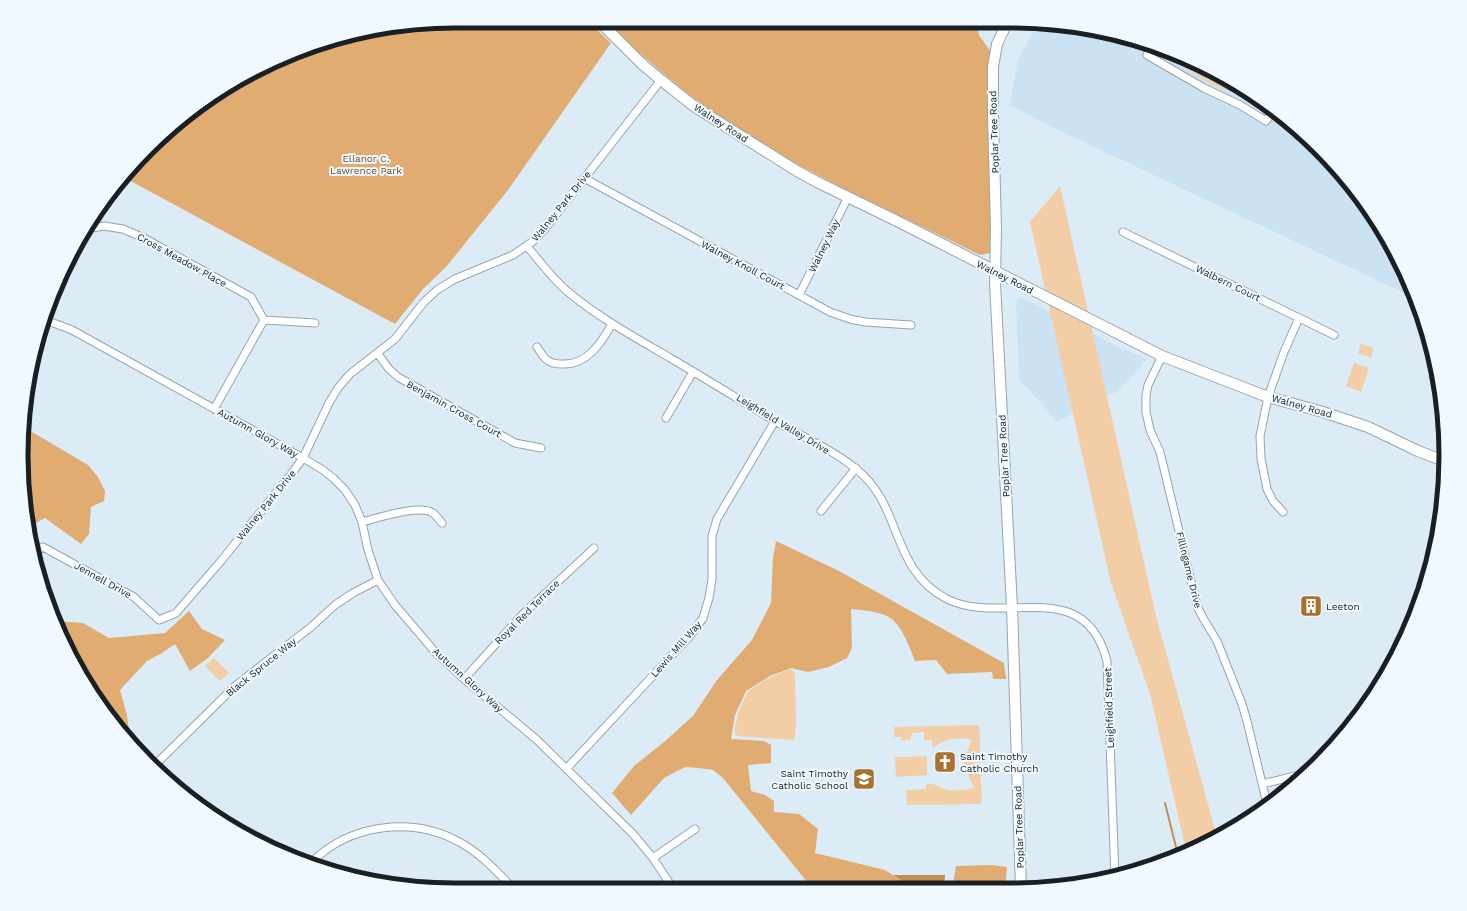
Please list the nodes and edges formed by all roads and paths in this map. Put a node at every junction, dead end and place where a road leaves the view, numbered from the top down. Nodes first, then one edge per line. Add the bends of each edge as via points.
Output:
1 (606, 28) edge
2 (1005, 28) edge
3 (1149, 51) edge
4 (660, 80) junction
5 (1270, 115) edge
6 (584, 178) junction
7 (848, 197) junction
8 (94, 228) edge
9 (1123, 232) dead end
10 (527, 246) junction
11 (996, 272) junction
12 (800, 296) junction
13 (1299, 318) junction
14 (264, 320) junction
15 (50, 322) edge
16 (315, 323) dead end
17 (612, 324) junction
18 (911, 325) dead end
19 (1334, 335) dead end
20 (537, 347) dead end
21 (378, 354) junction
22 (1162, 356) junction
23 (693, 372) junction
24 (1268, 397) junction
25 (214, 409) junction
26 (666, 418) dead end
27 (775, 421) junction
28 (541, 448) dead end
29 (303, 458) junction
30 (1439, 459) edge
31 (856, 468) junction
32 (821, 511) dead end
33 (1283, 512) dead end
34 (362, 522) junction
35 (442, 523) dead end
36 (594, 548) dead end
37 (39, 550) edge
38 (378, 580) junction
39 (1012, 607) junction
40 (159, 620) joint
41 (464, 679) junction
42 (158, 762) edge
43 (567, 768) junction
44 (1294, 776) edge
45 (1262, 784) junction
46 (1266, 799) edge
47 (695, 829) dead end
48 (653, 858) junction
49 (316, 859) edge
50 (1115, 870) edge
51 (508, 883) edge
52 (669, 883) edge
53 (1021, 883) edge

1 - 4 main road, Walney Road
2 - 11 main road, Poplar Tree Road via 993,67
3 - 5 street via 1147,55 1266,121
4 - 6 street, Walney Park Drive
4 - 7 main road, Walney Road via 695,107 790,167
6 - 10 street, Walney Park Drive via 544,230
6 - 12 street, Walney Knoll Court
7 - 11 main road, Walney Road
7 - 12 street, Walney Way
8 - 14 street, Cross Meadow Place via 123,228 144,238 251,297
9 - 13 street, Walbern Court
10 - 17 street, Leighfield Valley Drive via 565,290
10 - 21 street, Walney Park Drive via 455,278 437,290 424,302 395,339
11 - 22 main road, Walney Road
11 - 39 main road, Poplar Tree Road
12 - 18 street, Walney Knoll Court via 850,319
13 - 19 street, Walbern Court
13 - 24 street
14 - 16 street
14 - 25 street
15 - 25 street, Autumn Glory Way via 72,330
17 - 20 street via 596,350 578,362 555,364 546,359
17 - 23 street, Leighfield Valley Drive
21 - 28 street, Benjamin Cross Court via 398,377 515,443
21 - 29 street, Walney Park Drive via 350,374 338,388
22 - 24 main road, Walney Road
22 - 45 street, Fillingame Drive via 1148,385 1145,404 1147,420 1160,452 1197,606 1217,641 1242,704
23 - 26 street
23 - 27 street, Leighfield Valley Drive
24 - 30 main road, Walney Road via 1368,427
24 - 33 street via 1260,436 1261,459 1270,495
25 - 29 street, Autumn Glory Way
27 - 31 street, Leighfield Valley Drive
27 - 43 street, Lewis Mill Way via 717,519 712,536 712,579 703,618 689,637
29 - 34 street, Autumn Glory Way via 323,470 345,490
29 - 40 street, Walney Park Drive via 176,613
31 - 32 street
31 - 39 street, Leighfield Valley Drive via 879,494 909,563 926,584 948,599 967,606
34 - 35 street via 395,512 421,511 432,513
34 - 38 street, Autumn Glory Way
36 - 41 street, Royal Red Terrace via 523,614
37 - 40 street, Jennell Drive via 43,547 134,597
38 - 41 street, Autumn Glory Way via 395,605 436,653
38 - 42 street, Black Spruce Way via 335,605 235,686
39 - 50 street, Leighfield Street via 1046,607 1069,613 1090,628 1104,651 1107,661
39 - 53 main road, Poplar Tree Road
41 - 43 street, Autumn Glory Way
43 - 48 street, Autumn Glory Way via 633,834
44 - 45 street
45 - 46 street, Fillingame Drive
47 - 48 street
48 - 52 street, Autumn Glory Way
49 - 51 street via 334,845 356,834 384,827 410,827 432,831 462,843

